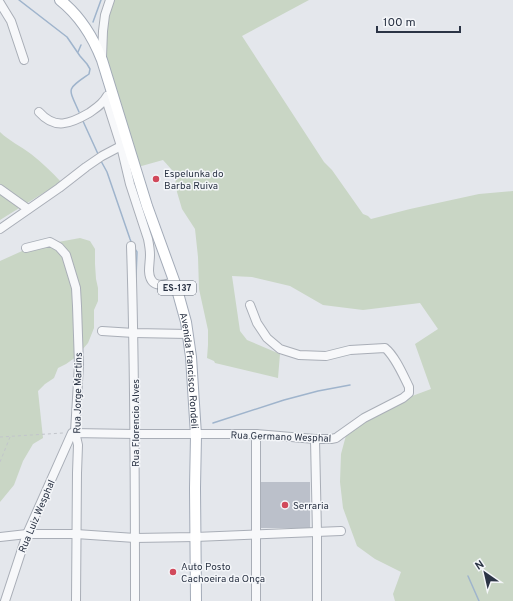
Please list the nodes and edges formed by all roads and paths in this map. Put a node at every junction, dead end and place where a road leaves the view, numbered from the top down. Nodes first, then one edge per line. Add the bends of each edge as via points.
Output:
1 (60, 0) edge
2 (110, 0) edge
3 (0, 3) edge
4 (24, 60) dead end
5 (102, 60) junction
6 (111, 89) junction
7 (106, 99) junction
8 (39, 112) dead end
9 (121, 146) junction
10 (0, 189) edge
11 (28, 209) junction
12 (0, 228) edge
13 (130, 246) dead end
14 (26, 248) dead end
15 (174, 282) junction
16 (250, 305) dead end
17 (102, 331) dead end
18 (134, 333) junction
19 (188, 334) junction
20 (74, 432) junction
21 (135, 434) junction
22 (256, 434) junction
23 (196, 435) junction
24 (0, 437) edge
25 (10, 437) junction
26 (315, 439) junction
27 (0, 462) edge
28 (341, 531) dead end
29 (317, 533) junction
30 (27, 534) junction
31 (76, 534) junction
32 (256, 535) junction
33 (0, 537) edge
34 (195, 537) junction
35 (135, 538) junction
36 (6, 600) edge
37 (76, 601) edge
38 (135, 601) edge
39 (196, 601) edge
40 (256, 601) edge
41 (317, 601) edge

1 - 5 main road, Avenida Francisco Rondeli / ES-137 via 80,20
2 - 5 street via 103,30
3 - 4 street via 11,21
5 - 6 main road, Avenida Francisco Rondeli / ES-137
6 - 7 street
6 - 15 main road, Avenida Francisco Rondeli / ES-137 via 147,206
7 - 8 street via 90,112 64,124 51,122
7 - 9 street
9 - 11 street via 102,156
9 - 15 street via 150,247 150,276 154,283 160,285
10 - 11 street
11 - 12 street
13 - 18 street, Rua Florencio Alves
14 - 20 street, Rua Jorge Martins via 50,242 59,247 66,255 76,288 78,365
15 - 19 main road, Avenida Francisco Rondeli / ES-137
16 - 26 street, Rua Germano Wesphal via 267,338 280,349 299,355 326,356 350,350 385,348 409,387 407,395 403,398 364,418 336,438
17 - 18 street
18 - 19 street
18 - 21 street, Rua Florencio Alves
19 - 23 main road, Avenida Francisco Rondeli / ES-137
20 - 21 street, Rua Germano Wesphal
20 - 25 path
20 - 30 street, Rua Luiz Wesphal
20 - 31 street, Rua Jorge Martins via 78,445
21 - 23 street, Rua Germano Wesphal
21 - 35 street, Rua Florencio Alves
22 - 23 street, Rua Germano Wesphal
22 - 26 street, Rua Germano Wesphal
22 - 32 street
23 - 34 main road, Avenida Francisco Rondeli / ES-137
24 - 25 path
25 - 27 path
26 - 29 street
28 - 29 street
29 - 32 street
29 - 41 street
30 - 31 street
30 - 33 street
30 - 36 street, Rua Luiz Wesphal
31 - 35 street
31 - 37 street, Rua Jorge Martins
32 - 34 street
32 - 40 street
34 - 35 street
34 - 39 main road, Avenida Francisco Rondeli / ES-137
35 - 38 street, Rua Florencio Alves

